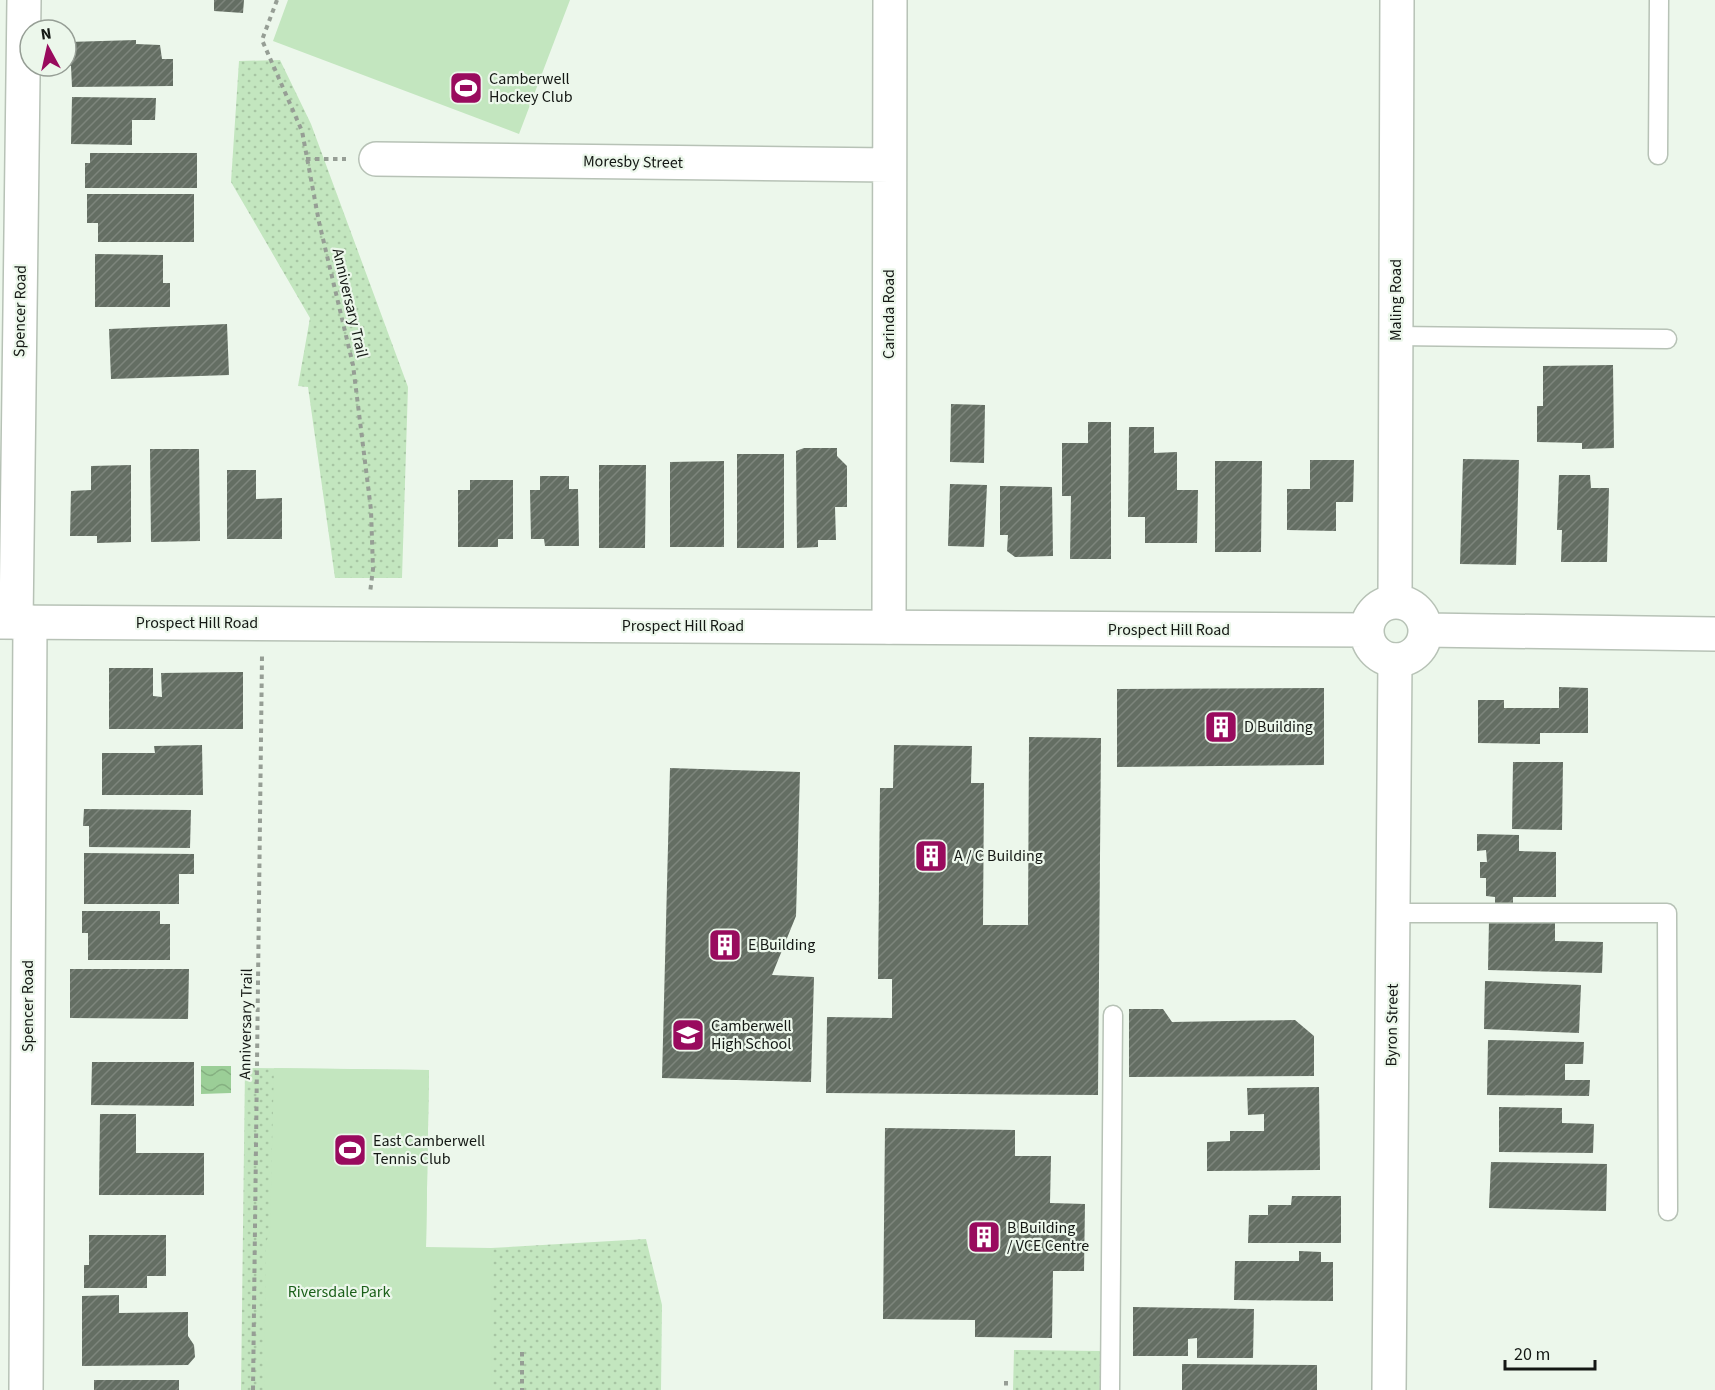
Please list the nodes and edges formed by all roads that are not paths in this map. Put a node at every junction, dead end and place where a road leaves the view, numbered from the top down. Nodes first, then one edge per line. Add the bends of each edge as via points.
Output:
1 (24, 0) edge
2 (890, 0) edge
3 (1397, 0) edge
4 (1659, 0) edge
5 (1658, 155) dead end
6 (376, 159) road end
7 (890, 165) junction
8 (1396, 336) junction
9 (1667, 339) dead end
10 (1395, 601) junction
11 (15, 622) edge
12 (889, 627) junction
13 (1366, 630) junction
14 (1425, 630) junction
15 (1715, 634) edge
16 (1395, 660) junction
17 (1393, 913) junction
18 (1113, 1016) dead end
19 (1668, 1211) dead end
20 (26, 1390) edge
21 (1110, 1390) edge
22 (1389, 1390) edge

1 - 11 street, Spencer Road
2 - 7 street, Carinda Road
3 - 8 street, Maling Road
4 - 5 lane
6 - 7 street, Moresby Street
7 - 12 street, Carinda Road
8 - 9 lane
8 - 10 street, Maling Road
10 - 13 street via 1375,609
10 - 14 street via 1418,612
11 - 12 street, Prospect Hill Road
11 - 20 street, Spencer Road
12 - 13 street, Prospect Hill Road
13 - 16 street via 1367,639 1378,654
14 - 15 street
14 - 16 street via 1422,644 1415,652
16 - 17 street, Byron Street
17 - 19 lane via 1667,913
17 - 22 street, Byron Street
18 - 21 lane

